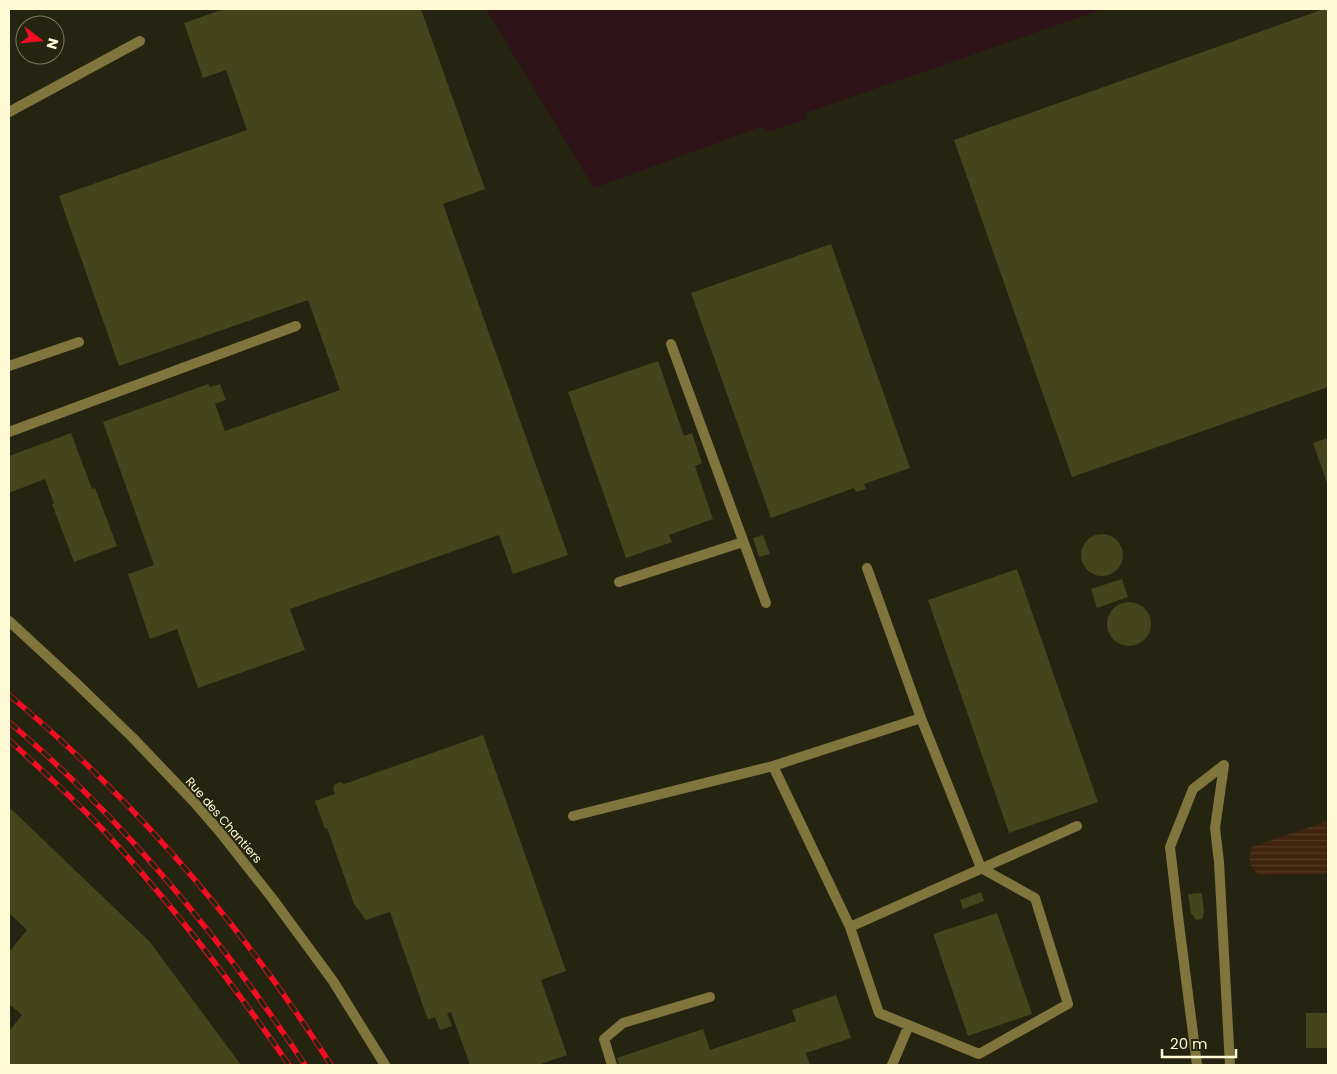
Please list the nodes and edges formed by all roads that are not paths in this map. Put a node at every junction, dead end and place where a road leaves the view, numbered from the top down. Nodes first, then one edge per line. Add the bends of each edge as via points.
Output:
1 (140, 41) dead end
2 (9, 112) edge
3 (296, 326) dead end
4 (79, 342) dead end
5 (671, 344) dead end
6 (9, 366) edge
7 (9, 432) edge
8 (743, 542) junction
9 (867, 568) dead end
10 (619, 582) dead end
11 (766, 603) dead end
12 (9, 621) edge
13 (921, 718) junction
14 (772, 766) junction
15 (573, 816) dead end
16 (1077, 826) dead end
17 (982, 868) junction
18 (850, 927) junction
19 (710, 997) dead end
20 (909, 1025) junction
21 (385, 1065) edge
22 (612, 1065) edge
23 (892, 1065) edge
24 (1197, 1065) edge
25 (1230, 1065) edge

1 - 2 street
3 - 7 street
4 - 6 street
5 - 8 street
8 - 10 street
8 - 11 street
9 - 13 street
12 - 21 street, Rue des Chantiers via 133,738 219,831 333,981
13 - 14 street
13 - 17 street
14 - 15 street
14 - 18 street
16 - 17 street
17 - 18 street
17 - 20 street via 1035,898 1068,1004 979,1054
18 - 20 street via 879,1012
19 - 22 street via 623,1023 604,1039
20 - 23 street
24 - 25 street via 1170,847 1193,789 1224,765 1215,828

